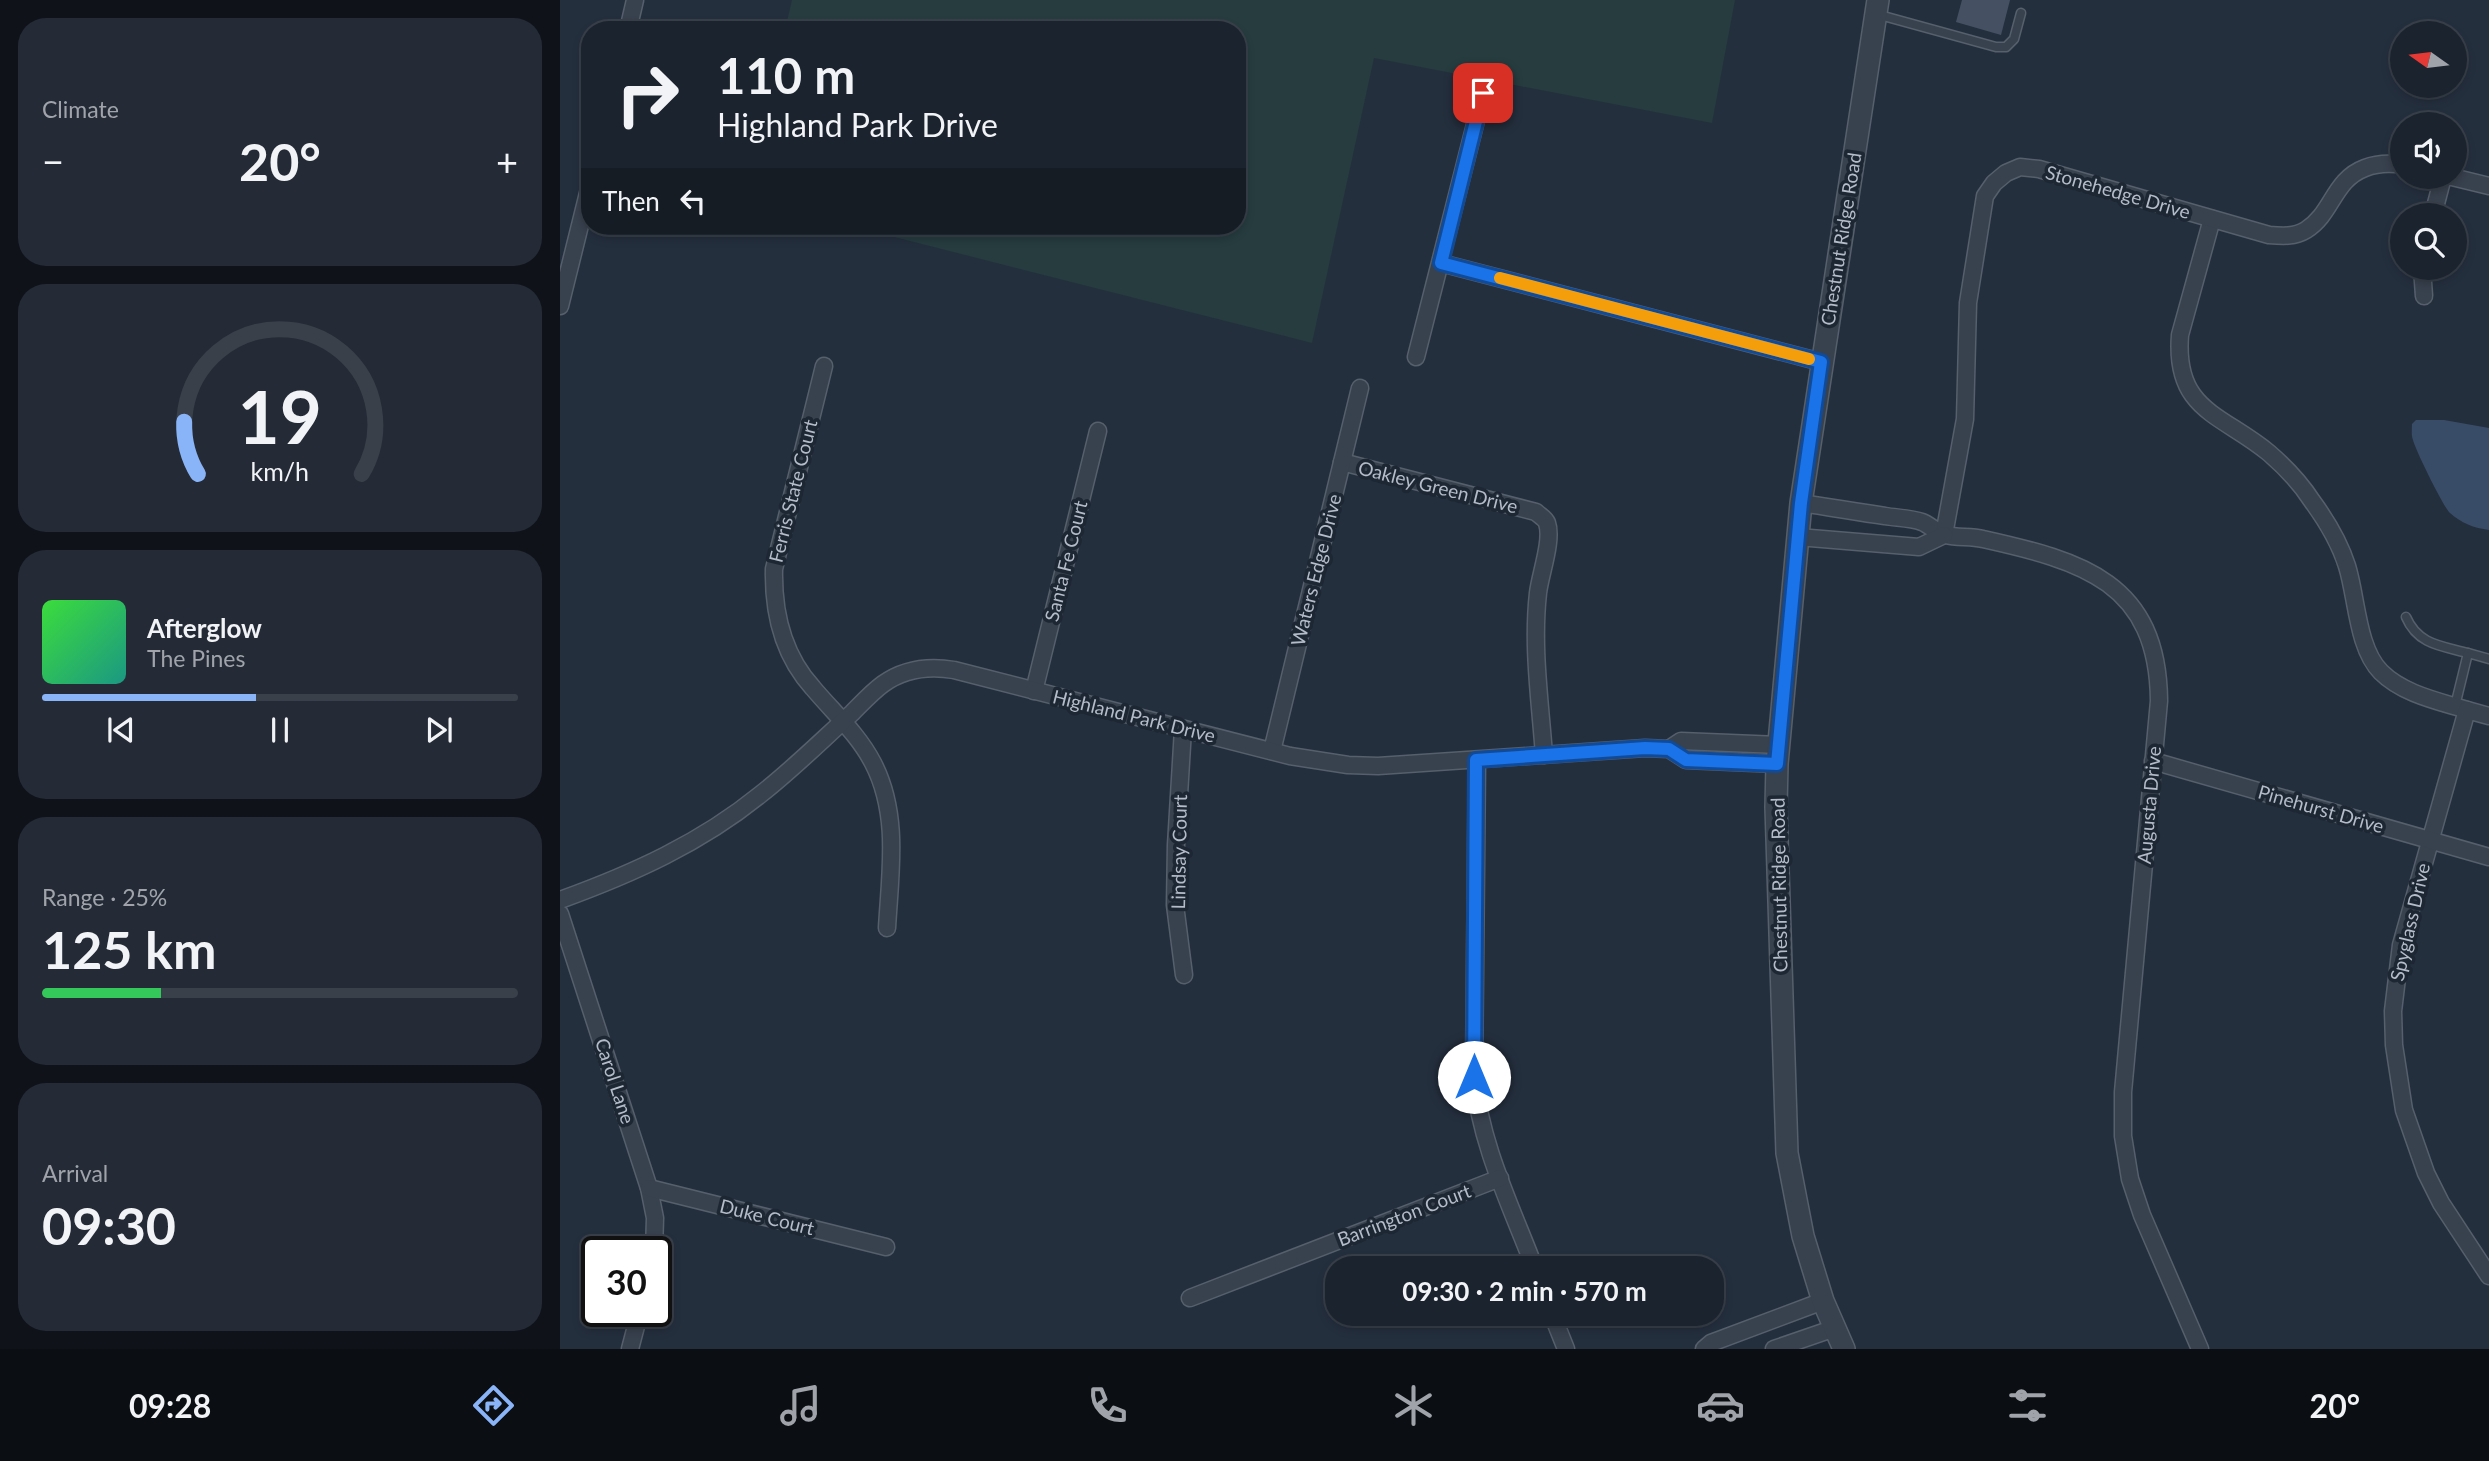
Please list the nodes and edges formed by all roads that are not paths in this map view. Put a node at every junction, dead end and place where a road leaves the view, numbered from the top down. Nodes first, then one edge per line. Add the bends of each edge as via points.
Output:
1 (635, 0) edge
2 (1877, 7) edge
3 (2021, 13) dead end
4 (630, 21) edge
5 (1483, 93) dead end
6 (2390, 163) edge
7 (2467, 181) edge
8 (2489, 186) edge
9 (2212, 219) junction
10 (581, 221) edge
11 (1441, 263) junction
12 (2423, 280) edge
13 (2424, 296) dead end
14 (560, 306) edge
15 (1416, 357) dead end
16 (1821, 362) junction
17 (824, 366) dead end
18 (1360, 388) dead end
19 (1098, 431) dead end
20 (1342, 462) junction
21 (1801, 503) junction
22 (1944, 535) junction
23 (1798, 537) junction
24 (2406, 617) dead end
25 (2468, 653) junction
26 (2489, 659) edge
27 (1034, 691) junction
28 (2461, 708) junction
29 (2489, 716) edge
30 (843, 721) junction
31 (1183, 729) junction
32 (1272, 751) junction
33 (1544, 755) junction
34 (1778, 755) junction
35 (1476, 760) junction
36 (2153, 761) junction
37 (2429, 840) junction
38 (2489, 857) edge
39 (560, 900) edge
40 (560, 914) edge
41 (887, 928) dead end
42 (1184, 975) dead end
43 (1500, 1178) junction
44 (649, 1188) junction
45 (654, 1236) edge
46 (886, 1247) dead end
47 (1530, 1256) edge
48 (2489, 1276) edge
49 (1190, 1298) dead end
50 (1823, 1301) junction
51 (1557, 1326) edge
52 (636, 1327) edge
53 (1835, 1328) junction
54 (630, 1349) edge
55 (1566, 1349) edge
56 (1704, 1349) edge
57 (1774, 1349) edge
58 (1844, 1349) edge
59 (2200, 1349) edge

1 - 4 street
2 - 3 lane via 1996,47 2006,47 2014,39
2 - 16 street, Chestnut Ridge Road
5 - 11 street
6 - 9 street, Stonehedge Drive via 2347,177 2305,231 2269,235
7 - 8 street
9 - 22 street, Stonehedge Drive via 2039,169 2020,167 1994,183 1985,196 1973,261 1965,419
9 - 28 street via 2180,335 2178,355 2191,395 2206,411 2269,453 2311,499 2346,562 2362,635 2379,671 2422,696
10 - 14 street
11 - 15 street
11 - 16 street
12 - 13 street
16 - 21 street, Chestnut Ridge Road
17 - 30 street, Ferris State Court via 774,569 773,595 796,666
18 - 20 street, Waters Edge Drive
19 - 27 street, Santa Fe Court
20 - 32 street, Waters Edge Drive
20 - 33 street, Oakley Green Drive via 1536,512 1545,520 1547,545 1534,638
21 - 22 street, Augusta Drive via 1921,522
21 - 23 street, Chestnut Ridge Road
22 - 23 street via 1919,547
22 - 36 street, Augusta Drive via 1980,538 2059,559 2102,579 2120,594 2147,632 2155,654 2159,702
23 - 34 street, Chestnut Ridge Road
24 - 25 lane via 2423,640
25 - 26 lane
25 - 28 lane
27 - 30 street, Highland Park Drive via 954,670 918,670 884,684
27 - 31 street, Highland Park Drive
28 - 29 street
28 - 37 street
30 - 39 street, Highland Park Drive via 760,796 713,829 612,882
30 - 41 street, Ferris State Court via 874,764 889,807 892,838
31 - 32 street, Highland Park Drive
31 - 42 street, Lindsay Court via 1175,905
32 - 35 street, Highland Park Drive via 1348,765
33 - 34 street, Highland Park Drive via 1669,749 1681,741
33 - 35 street, Highland Park Drive
34 - 50 street, Chestnut Ridge Road via 1787,1153 1803,1236
35 - 43 street via 1474,1077 1476,1107
36 - 37 street, Pinehurst Drive
36 - 59 street, Augusta Drive via 2123,1091 2123,1136 2142,1215
37 - 38 street, Pinehurst Drive
37 - 48 street, Spyglass Drive via 2396,978 2393,1011 2398,1078 2426,1173
40 - 44 street, Carol Lane
43 - 47 street
43 - 49 street, Barrington Court
44 - 45 street, Carol Lane
44 - 46 street, Duke Court
50 - 53 street, Chestnut Ridge Road
50 - 56 street
51 - 55 street
52 - 54 street
53 - 57 street
53 - 58 street, Chestnut Ridge Road

